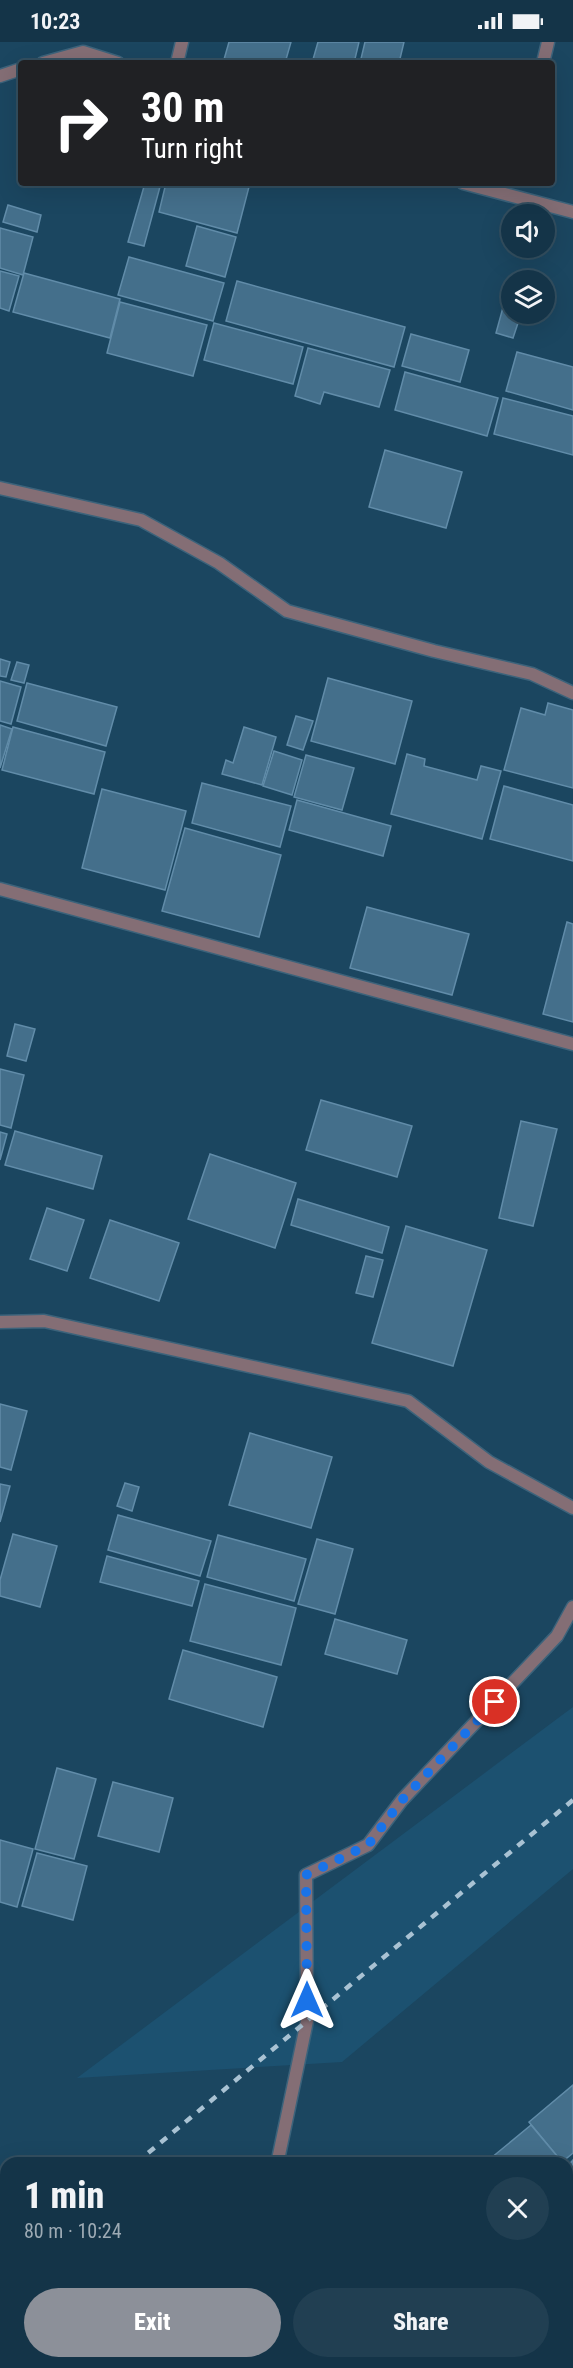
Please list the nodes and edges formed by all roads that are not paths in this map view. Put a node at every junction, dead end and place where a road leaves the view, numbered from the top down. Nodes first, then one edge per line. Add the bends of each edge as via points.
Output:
1 (182, 42) edge
2 (548, 42) edge
3 (54, 60) edge
4 (108, 60) edge
5 (178, 60) edge
6 (544, 60) edge
7 (18, 70) edge
8 (0, 76) edge
9 (472, 186) edge
10 (513, 186) edge
11 (511, 197) junction
12 (573, 212) edge
13 (0, 488) edge
14 (573, 693) edge
15 (0, 888) edge
16 (573, 1044) edge
17 (0, 1322) edge
18 (573, 1508) edge
19 (573, 1607) edge
20 (279, 2157) edge

1 - 5 street
2 - 6 street
3 - 4 street via 83,52
7 - 8 street
9 - 11 street
10 - 11 street
11 - 12 street
13 - 14 street via 141,520 219,563 286,611 532,674
15 - 16 street
17 - 18 street via 44,1321 408,1401 489,1462
19 - 20 street via 557,1636 402,1800 368,1845 306,1875 307,2021

